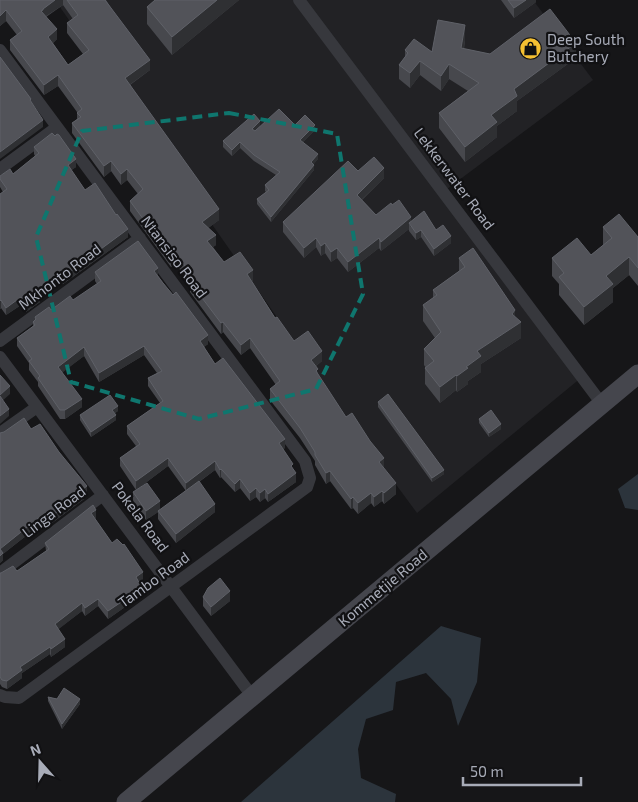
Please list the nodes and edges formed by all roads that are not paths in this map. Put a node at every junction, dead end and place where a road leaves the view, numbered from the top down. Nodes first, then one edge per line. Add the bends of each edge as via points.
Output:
1 (299, 0) edge
2 (0, 50) edge
3 (57, 127) junction
4 (0, 169) edge
5 (140, 238) junction
6 (0, 341) edge
7 (0, 358) edge
8 (638, 374) edge
9 (602, 404) junction
10 (36, 406) junction
11 (0, 433) edge
12 (307, 487) joint
13 (103, 495) junction
14 (0, 573) edge
15 (172, 588) junction
16 (0, 695) edge
17 (252, 696) junction
18 (126, 802) edge

1 - 9 street, Lekkerwater Road
2 - 3 street, Ntansiso Road
3 - 4 street
3 - 5 street, Ntansiso Road
5 - 6 street, Mkhonto Road
5 - 12 street, Ntansiso Road via 305,461 310,478
7 - 10 street, Pokela Road
8 - 9 main road, Kommetjie Road
9 - 17 main road, Kommetjie Road
10 - 11 street
10 - 13 street, Pokela Road
12 - 15 street, Tambo Road
13 - 14 street, Linga Road
13 - 15 street, Pokela Road
15 - 16 street, Tambo Road via 19,698
15 - 17 street, Pokela Road
17 - 18 main road, Kommetjie Road

